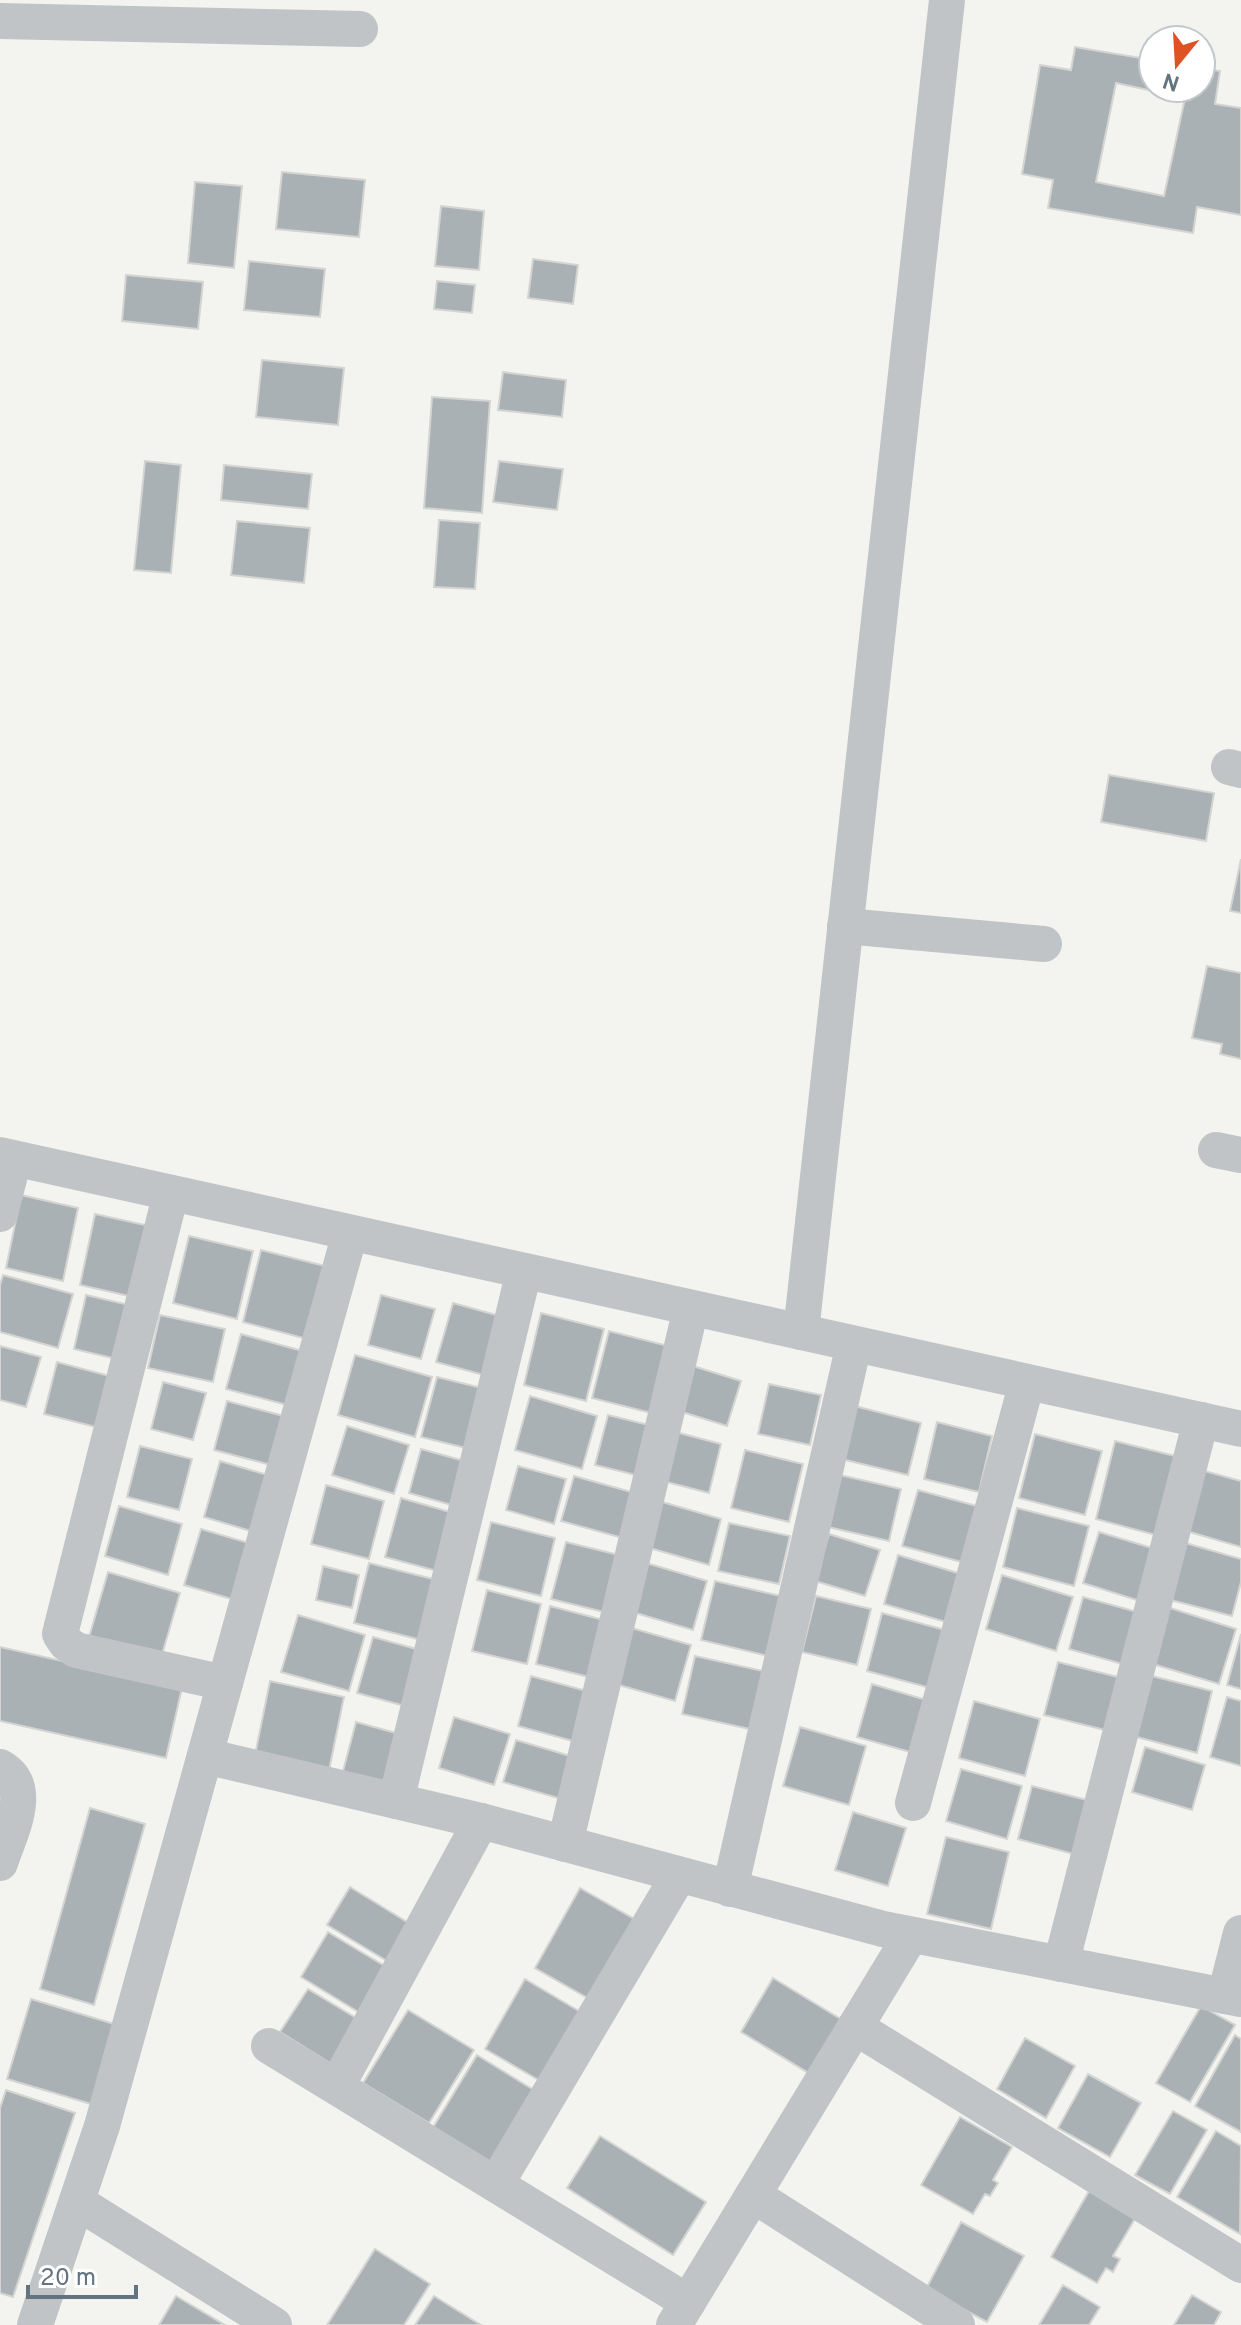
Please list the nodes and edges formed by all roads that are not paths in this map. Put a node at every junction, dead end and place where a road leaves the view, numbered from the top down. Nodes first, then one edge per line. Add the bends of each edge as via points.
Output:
1 (947, 0) edge
2 (0, 21) edge
3 (360, 29) dead end
4 (845, 926) junction
5 (1044, 944) dead end
6 (7, 1157) edge
7 (171, 1193) junction
8 (0, 1214) edge
9 (350, 1233) junction
10 (524, 1271) junction
11 (691, 1308) junction
12 (801, 1332) junction
13 (854, 1344) junction
14 (1027, 1382) junction
15 (1201, 1420) junction
16 (1241, 1429) edge
17 (225, 1683) junction
18 (205, 1756) junction
19 (0, 1767) edge
20 (396, 1801) junction
21 (913, 1803) dead end
22 (481, 1821) junction
23 (565, 1844) junction
24 (0, 1863) edge
25 (679, 1875) junction
26 (730, 1889) junction
27 (1241, 1933) edge
28 (911, 1935) junction
29 (1061, 1964) junction
30 (1233, 1998) edge
31 (855, 2027) junction
32 (269, 2046) dead end
33 (337, 2086) junction
34 (496, 2184) junction
35 (753, 2195) junction
36 (77, 2202) junction
37 (1241, 2265) edge
38 (681, 2313) edge
39 (35, 2325) edge
40 (274, 2325) edge
41 (957, 2325) edge

1 - 4 street
2 - 3 street
4 - 5 street
4 - 12 street
6 - 7 street
6 - 8 street
7 - 9 street
7 - 17 street via 60,1634 76,1650
9 - 10 street
9 - 17 street
10 - 11 street
10 - 20 street
11 - 12 street
11 - 23 street
12 - 13 street
13 - 14 street
13 - 26 street
14 - 15 street
14 - 21 street
15 - 16 street
15 - 29 street
17 - 18 street
18 - 20 street
18 - 36 street
19 - 24 street via 19,1788
20 - 22 street
22 - 23 street
22 - 33 street
23 - 25 street
25 - 26 street
25 - 34 street
26 - 28 street
27 - 30 street
28 - 29 street
28 - 31 street
29 - 30 street
31 - 35 street
31 - 37 street
32 - 33 street
33 - 34 street
34 - 38 street
35 - 38 street
35 - 41 street
36 - 39 street
36 - 40 street

